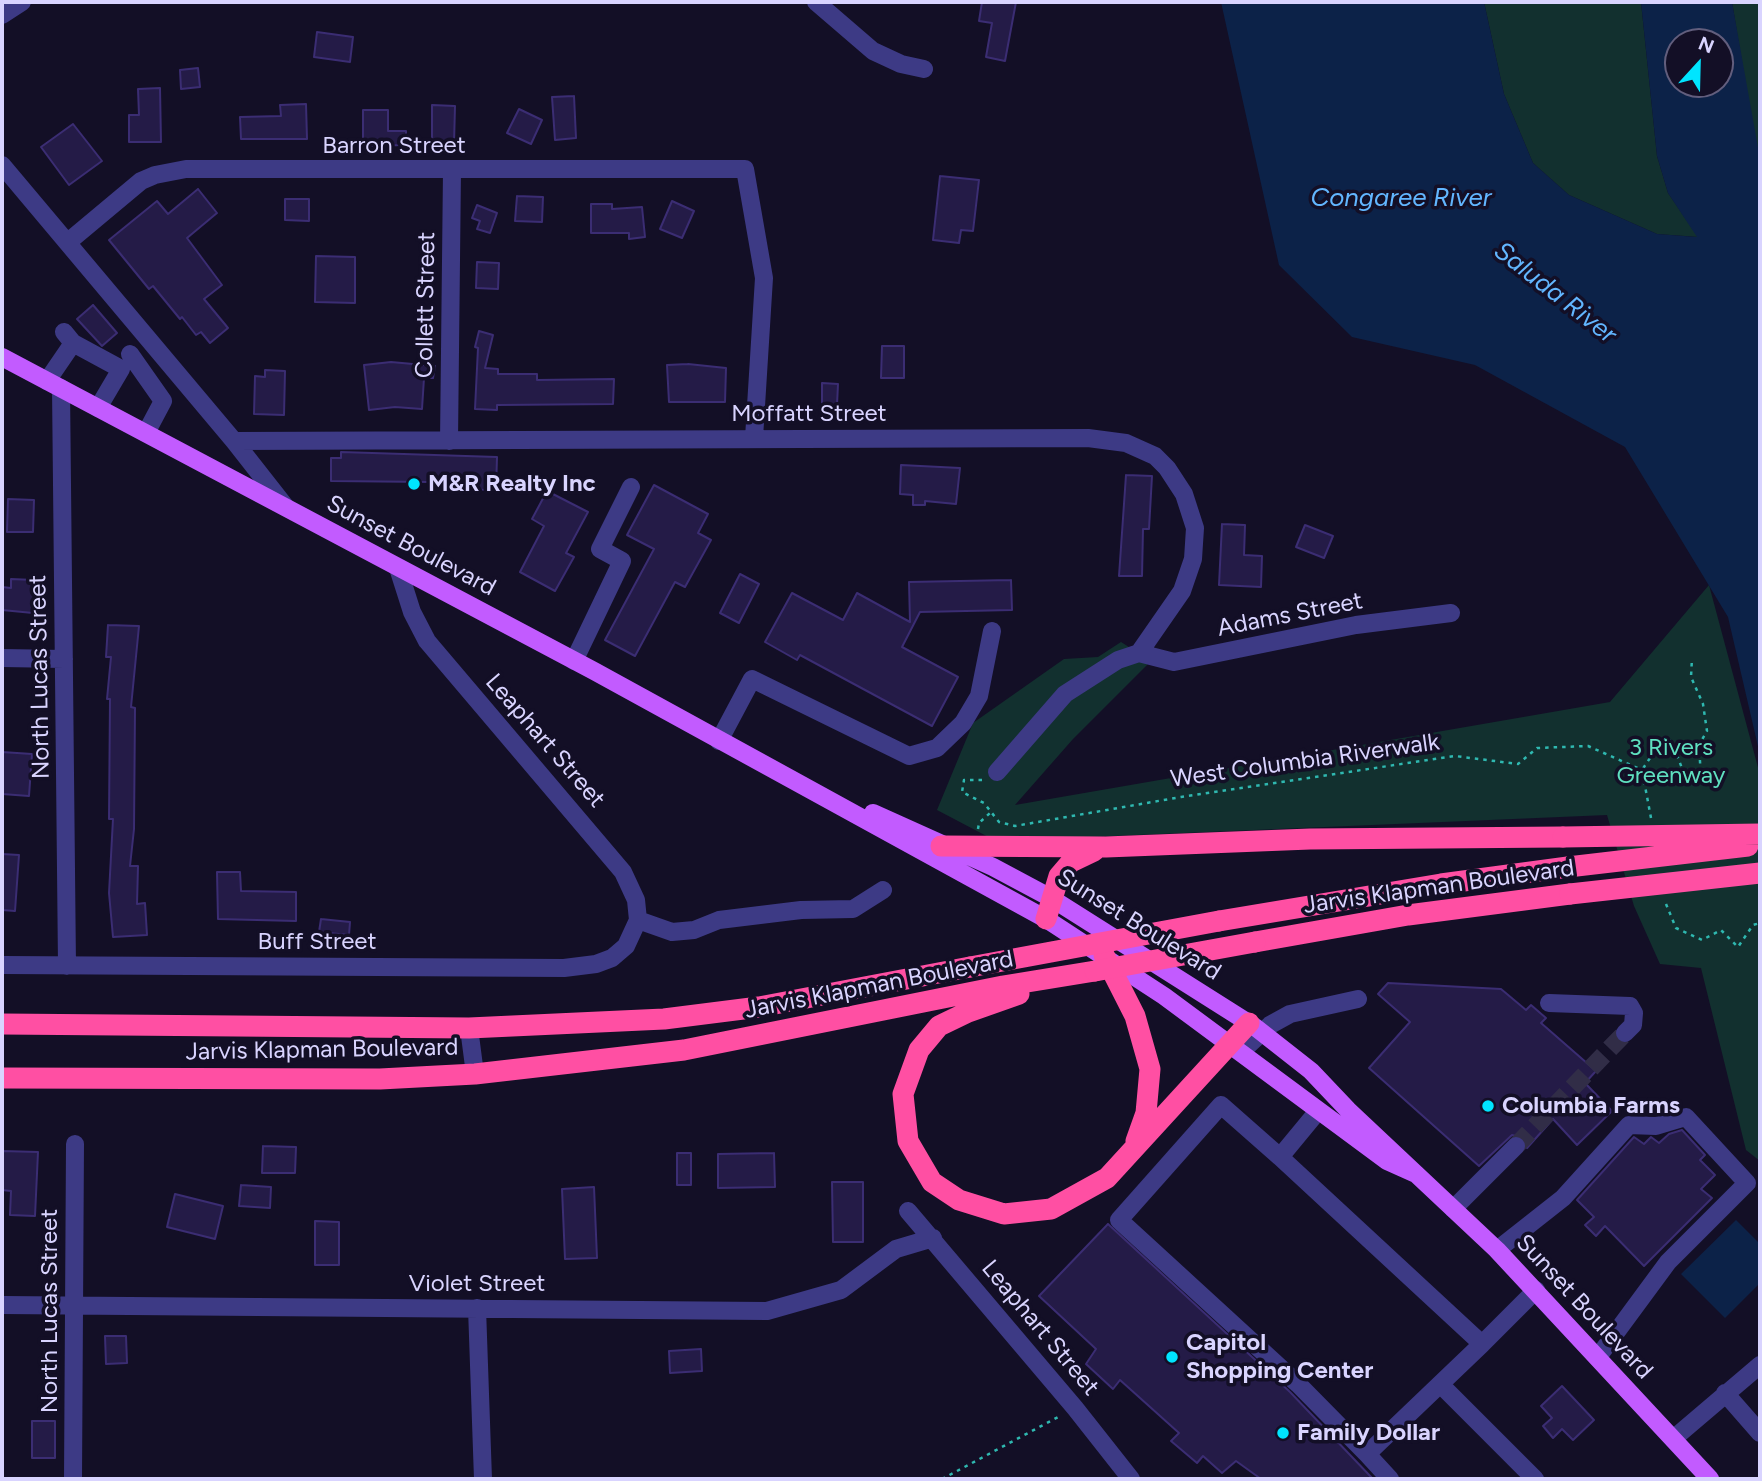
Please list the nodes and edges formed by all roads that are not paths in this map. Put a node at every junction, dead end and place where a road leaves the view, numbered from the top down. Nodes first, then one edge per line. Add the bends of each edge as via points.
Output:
1 (22, 2) edge
2 (816, 2) edge
3 (2, 15) edge
4 (924, 69) dead end
5 (2, 165) edge
6 (452, 170) junction
7 (68, 242) junction
8 (147, 337) junction
9 (2, 357) edge
10 (126, 362) junction
11 (54, 384) junction
12 (98, 408) junction
13 (146, 433) junction
14 (754, 438) junction
15 (449, 440) junction
16 (234, 441) junction
17 (631, 487) dead end
18 (285, 506) junction
19 (398, 568) junction
20 (1451, 613) dead end
21 (992, 631) dead end
22 (1139, 653) junction
23 (2, 658) edge
24 (64, 659) junction
25 (574, 661) junction
26 (719, 741) junction
27 (997, 772) road end
28 (795, 784) junction
29 (1760, 834) edge
30 (1760, 844) edge
31 (941, 846) junction
32 (1106, 847) junction
33 (1760, 873) edge
34 (883, 890) dead end
35 (1051, 898) junction
36 (1046, 919) junction
37 (638, 920) junction
38 (1099, 963) junction
39 (2, 965) edge
40 (67, 966) junction
41 (1010, 990) junction
42 (1357, 999) dead end
43 (1549, 1003) dead end
44 (2, 1024) edge
45 (469, 1028) junction
46 (1256, 1028) junction
47 (1625, 1033) tunnel mouth
48 (1236, 1048) junction
49 (475, 1074) junction
50 (2, 1078) edge
51 (1318, 1111) junction
52 (75, 1144) dead end
53 (1516, 1146) tunnel mouth
54 (1133, 1149) junction
55 (1280, 1157) junction
56 (1416, 1174) junction
57 (1453, 1209) junction
58 (908, 1211) dead end
59 (933, 1238) junction
60 (1497, 1250) junction
61 (1536, 1290) junction
62 (2, 1305) edge
63 (75, 1306) junction
64 (477, 1308) junction
65 (1482, 1344) junction
66 (1598, 1357) junction
67 (1760, 1365) edge
68 (1440, 1384) junction
69 (1724, 1393) junction
70 (1760, 1433) edge
71 (1674, 1439) junction
72 (1367, 1454) junction
73 (73, 1479) edge
74 (483, 1479) edge
75 (1132, 1479) edge
76 (1390, 1479) edge
77 (1535, 1479) edge
78 (1710, 1479) edge

1 - 3 street
2 - 4 street via 873,51
5 - 7 street
6 - 7 street, Barron Street via 171,171 128,190
6 - 14 street, Barron Street via 745,169 764,278
6 - 15 street, Collett Street
7 - 8 street
8 - 10 street
8 - 16 street
9 - 11 main road, Sunset Boulevard
10 - 11 street via 69,338
10 - 12 street
10 - 13 street via 163,401
11 - 12 main road, Sunset Boulevard
11 - 24 street, North Lucas Street
12 - 13 main road, Sunset Boulevard
13 - 18 main road, Sunset Boulevard
14 - 15 street, Moffatt Street
14 - 22 street, Moffatt Street via 1088,438 1126,443 1155,456 1184,494 1195,544 1181,591
15 - 16 street, Moffatt Street
16 - 18 street
17 - 25 street via 600,549 622,561
18 - 19 main road, Sunset Boulevard
19 - 25 main road, Sunset Boulevard
19 - 37 street, Leaphart Street via 427,641 614,859 636,900
20 - 22 street, Adams Street via 1356,625 1191,660 1174,662
21 - 26 street via 979,696 963,723 936,748 909,756 752,679
22 - 27 street via 1118,660 1065,694
23 - 24 street
24 - 40 street, North Lucas Street
25 - 26 main road, Sunset Boulevard
26 - 28 main road, Sunset Boulevard
28 - 31 main road, Sunset Boulevard via 845,800
28 - 36 main road, Sunset Boulevard
29 - 32 highway, bridge via 1310,839
30 - 45 highway, Jarvis Klapman Boulevard, bridge via 1441,884 759,1007 664,1019
31 - 32 highway
31 - 35 main road, Sunset Boulevard
32 - 35 highway via 1071,862 1059,876
33 - 38 highway, Jarvis Klapman Boulevard, bridge via 1408,915
34 - 37 street via 853,909 719,920 694,930 672,932
35 - 36 highway
35 - 46 main road, Sunset Boulevard
36 - 38 main road, Sunset Boulevard
37 - 40 street, Buff Street via 626,946 612,958 564,968
38 - 41 highway
38 - 48 main road, Sunset Boulevard
38 - 54 highway via 1136,1016 1150,1069 1146,1113
39 - 40 street, Buff Street
41 - 49 highway, Jarvis Klapman Boulevard via 684,1050
41 - 54 highway via 953,1018 919,1050 906,1079 902,1110 908,1141 922,1169 945,1192 973,1207 1004,1214 1036,1213 1094,1188 1119,1168
42 - 46 street via 1290,1014
43 - 47 street via 1629,1006 1633,1025
44 - 45 highway, Jarvis Klapman Boulevard
45 - 49 street
46 - 48 highway
46 - 56 main road, Sunset Boulevard via 1311,1071
48 - 51 main road, Sunset Boulevard
48 - 54 highway
49 - 50 highway, Jarvis Klapman Boulevard via 380,1079
51 - 55 street
51 - 56 main road, Sunset Boulevard via 1387,1161
52 - 63 street, North Lucas Street
53 - 57 street
55 - 65 street
55 - 72 street via 1222,1105 1119,1220 1298,1384
56 - 57 main road, Sunset Boulevard
57 - 60 main road, Sunset Boulevard
58 - 59 street, Leaphart Street
59 - 64 street, Violet Street via 896,1249 841,1290 767,1311
59 - 75 street, Leaphart Street
60 - 61 main road, Sunset Boulevard
60 - 66 street via 1563,1198 1629,1125 1656,1126 1686,1117 1747,1182 1668,1262
61 - 65 street
61 - 66 main road, Sunset Boulevard
62 - 63 street, Violet Street
63 - 64 street, Violet Street
63 - 73 street, North Lucas Street
64 - 74 street
65 - 68 street
66 - 71 main road, Sunset Boulevard
67 - 69 street
68 - 72 street
68 - 77 street
69 - 70 street
69 - 71 street
71 - 78 main road, Sunset Boulevard
72 - 76 street

